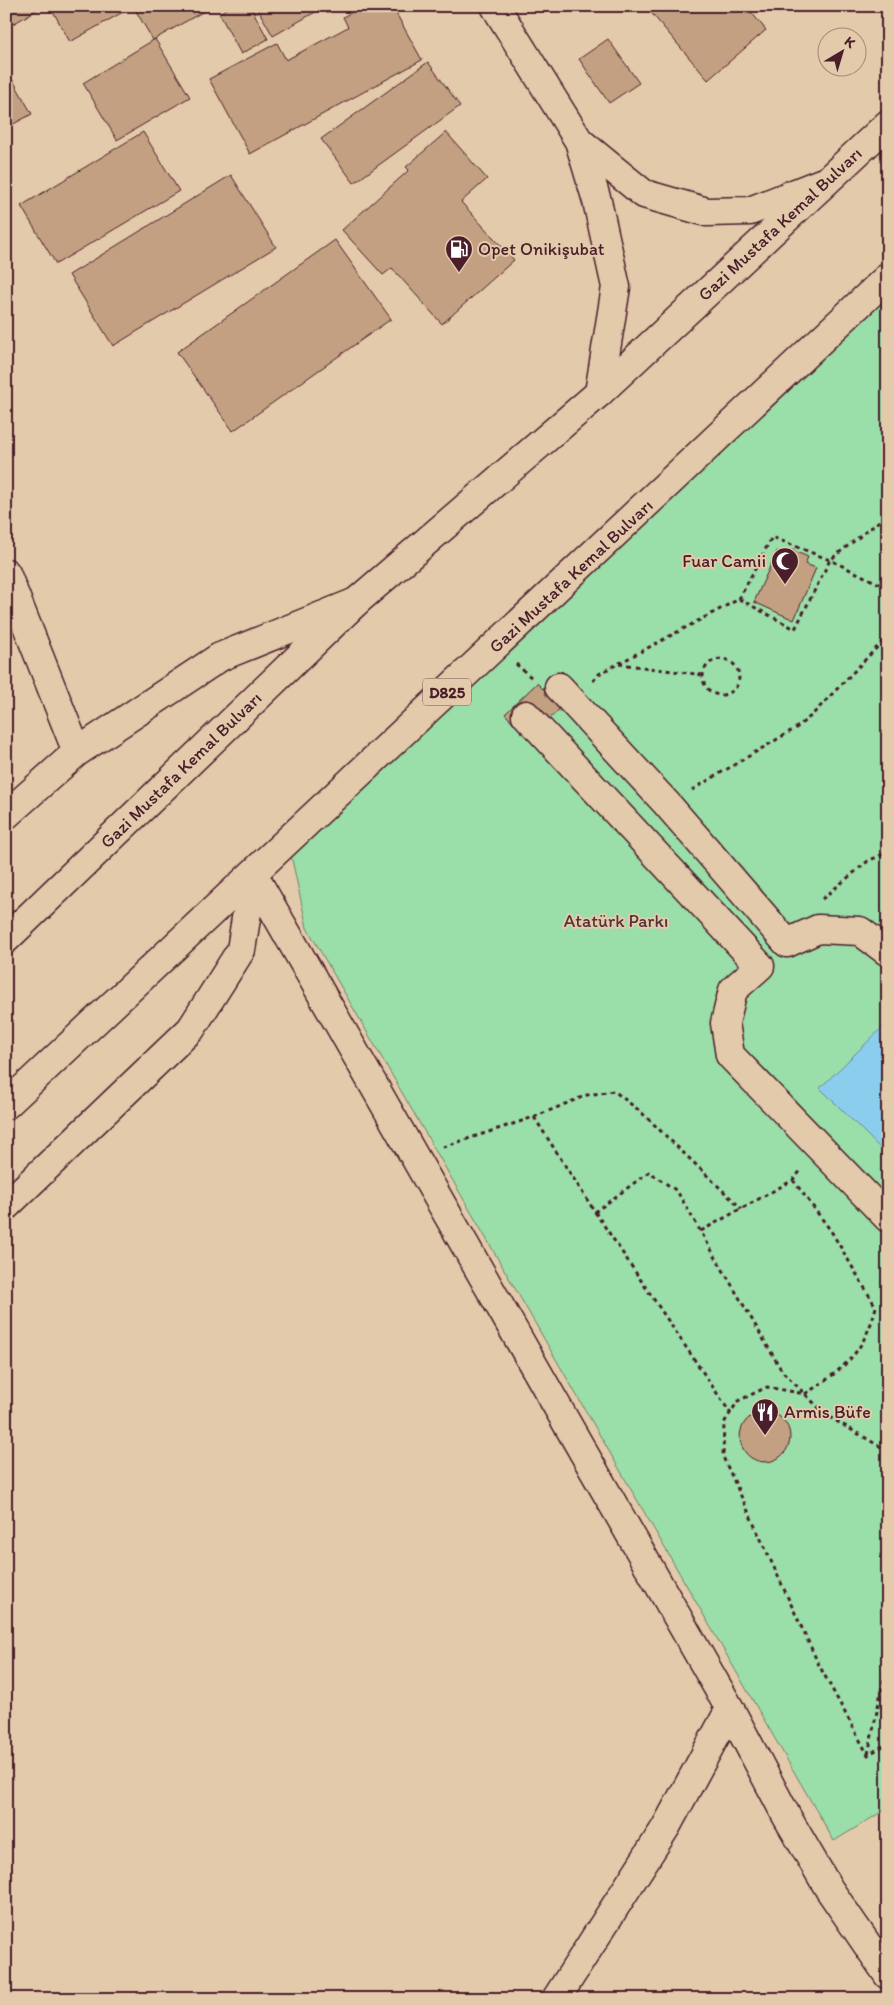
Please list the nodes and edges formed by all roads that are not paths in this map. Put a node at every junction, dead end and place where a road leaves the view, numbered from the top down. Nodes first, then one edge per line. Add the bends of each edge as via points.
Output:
1 (494, 6) edge
2 (888, 124) edge
3 (579, 141) junction
4 (826, 181) junction
5 (888, 277) edge
6 (599, 393) junction
7 (6, 572) edge
8 (356, 602) junction
9 (566, 696) road end
10 (526, 715) dead end
11 (77, 752) junction
12 (6, 816) edge
13 (254, 874) junction
14 (6, 939) edge
15 (787, 942) junction
16 (888, 952) edge
17 (760, 966) junction
18 (6, 1105) edge
19 (6, 1206) edge
20 (888, 1218) edge
21 (730, 1709) junction
22 (888, 1975) edge
23 (556, 1999) edge

1 - 3 main road
2 - 4 main road, Gazi Mustafa Kemal Bulvarı
3 - 4 main road via 644,194 707,212 750,211
3 - 6 main road via 597,201 616,287
4 - 6 main road, Gazi Mustafa Kemal Bulvarı
5 - 13 main road, Gazi Mustafa Kemal Bulvarı / D825
6 - 8 main road, Gazi Mustafa Kemal Bulvarı
7 - 11 main road
8 - 11 main road, Gazi Mustafa Kemal Bulvarı via 220,657
8 - 14 main road, Gazi Mustafa Kemal Bulvarı
9 - 15 main road via 667,804
10 - 17 main road
11 - 12 main road, Gazi Mustafa Kemal Bulvarı
13 - 18 main road, Gazi Mustafa Kemal Bulvarı / D825
13 - 19 main road via 241,950 191,1029
13 - 21 main road
15 - 16 main road via 818,929 860,930
15 - 17 main road
17 - 20 main road via 733,990 725,1023 730,1054
21 - 22 main road via 829,1889
21 - 23 main road via 666,1827

